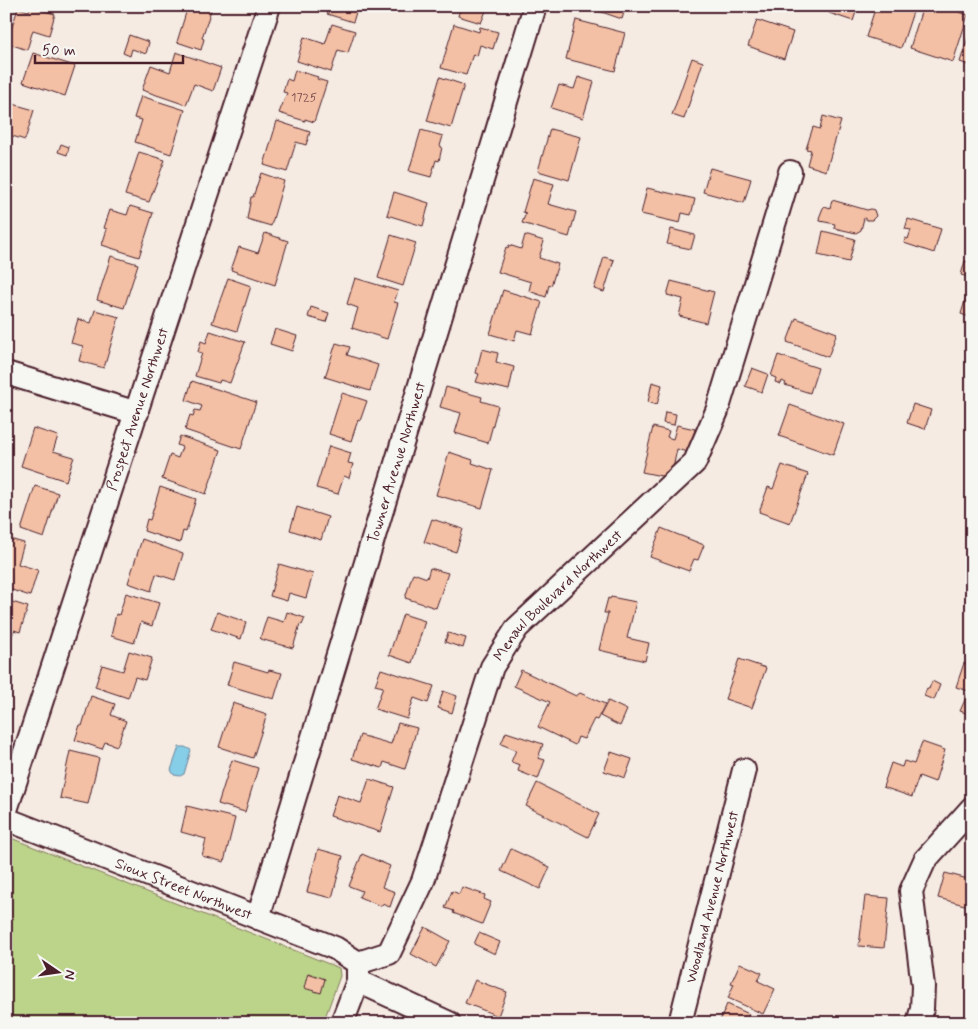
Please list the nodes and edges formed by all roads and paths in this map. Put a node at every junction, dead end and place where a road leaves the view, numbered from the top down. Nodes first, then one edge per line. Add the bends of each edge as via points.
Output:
1 (269, 6) edge
2 (535, 6) edge
3 (790, 172) dead end
4 (6, 373) edge
5 (136, 413) junction
6 (744, 770) dead end
7 (972, 808) edge
8 (6, 810) edge
9 (6, 819) edge
10 (258, 918) junction
11 (358, 972) junction
12 (342, 1023) edge
13 (449, 1023) edge
14 (680, 1023) edge
15 (918, 1023) edge

1 - 5 street, Prospect Avenue Northwest
2 - 10 street, Towner Avenue Northwest
3 - 11 street, Menaul Boulevard Northwest via 717,411 695,462 518,628 492,667 423,881 389,953
4 - 5 street
5 - 8 street, Prospect Avenue Northwest
6 - 14 street, Woodland Avenue Northwest
7 - 15 street via 925,860 911,891 923,986
9 - 10 street, Sioux Street Northwest
10 - 11 street, Sioux Street Northwest via 335,948
11 - 12 street
11 - 13 street, Sioux Street Northwest

